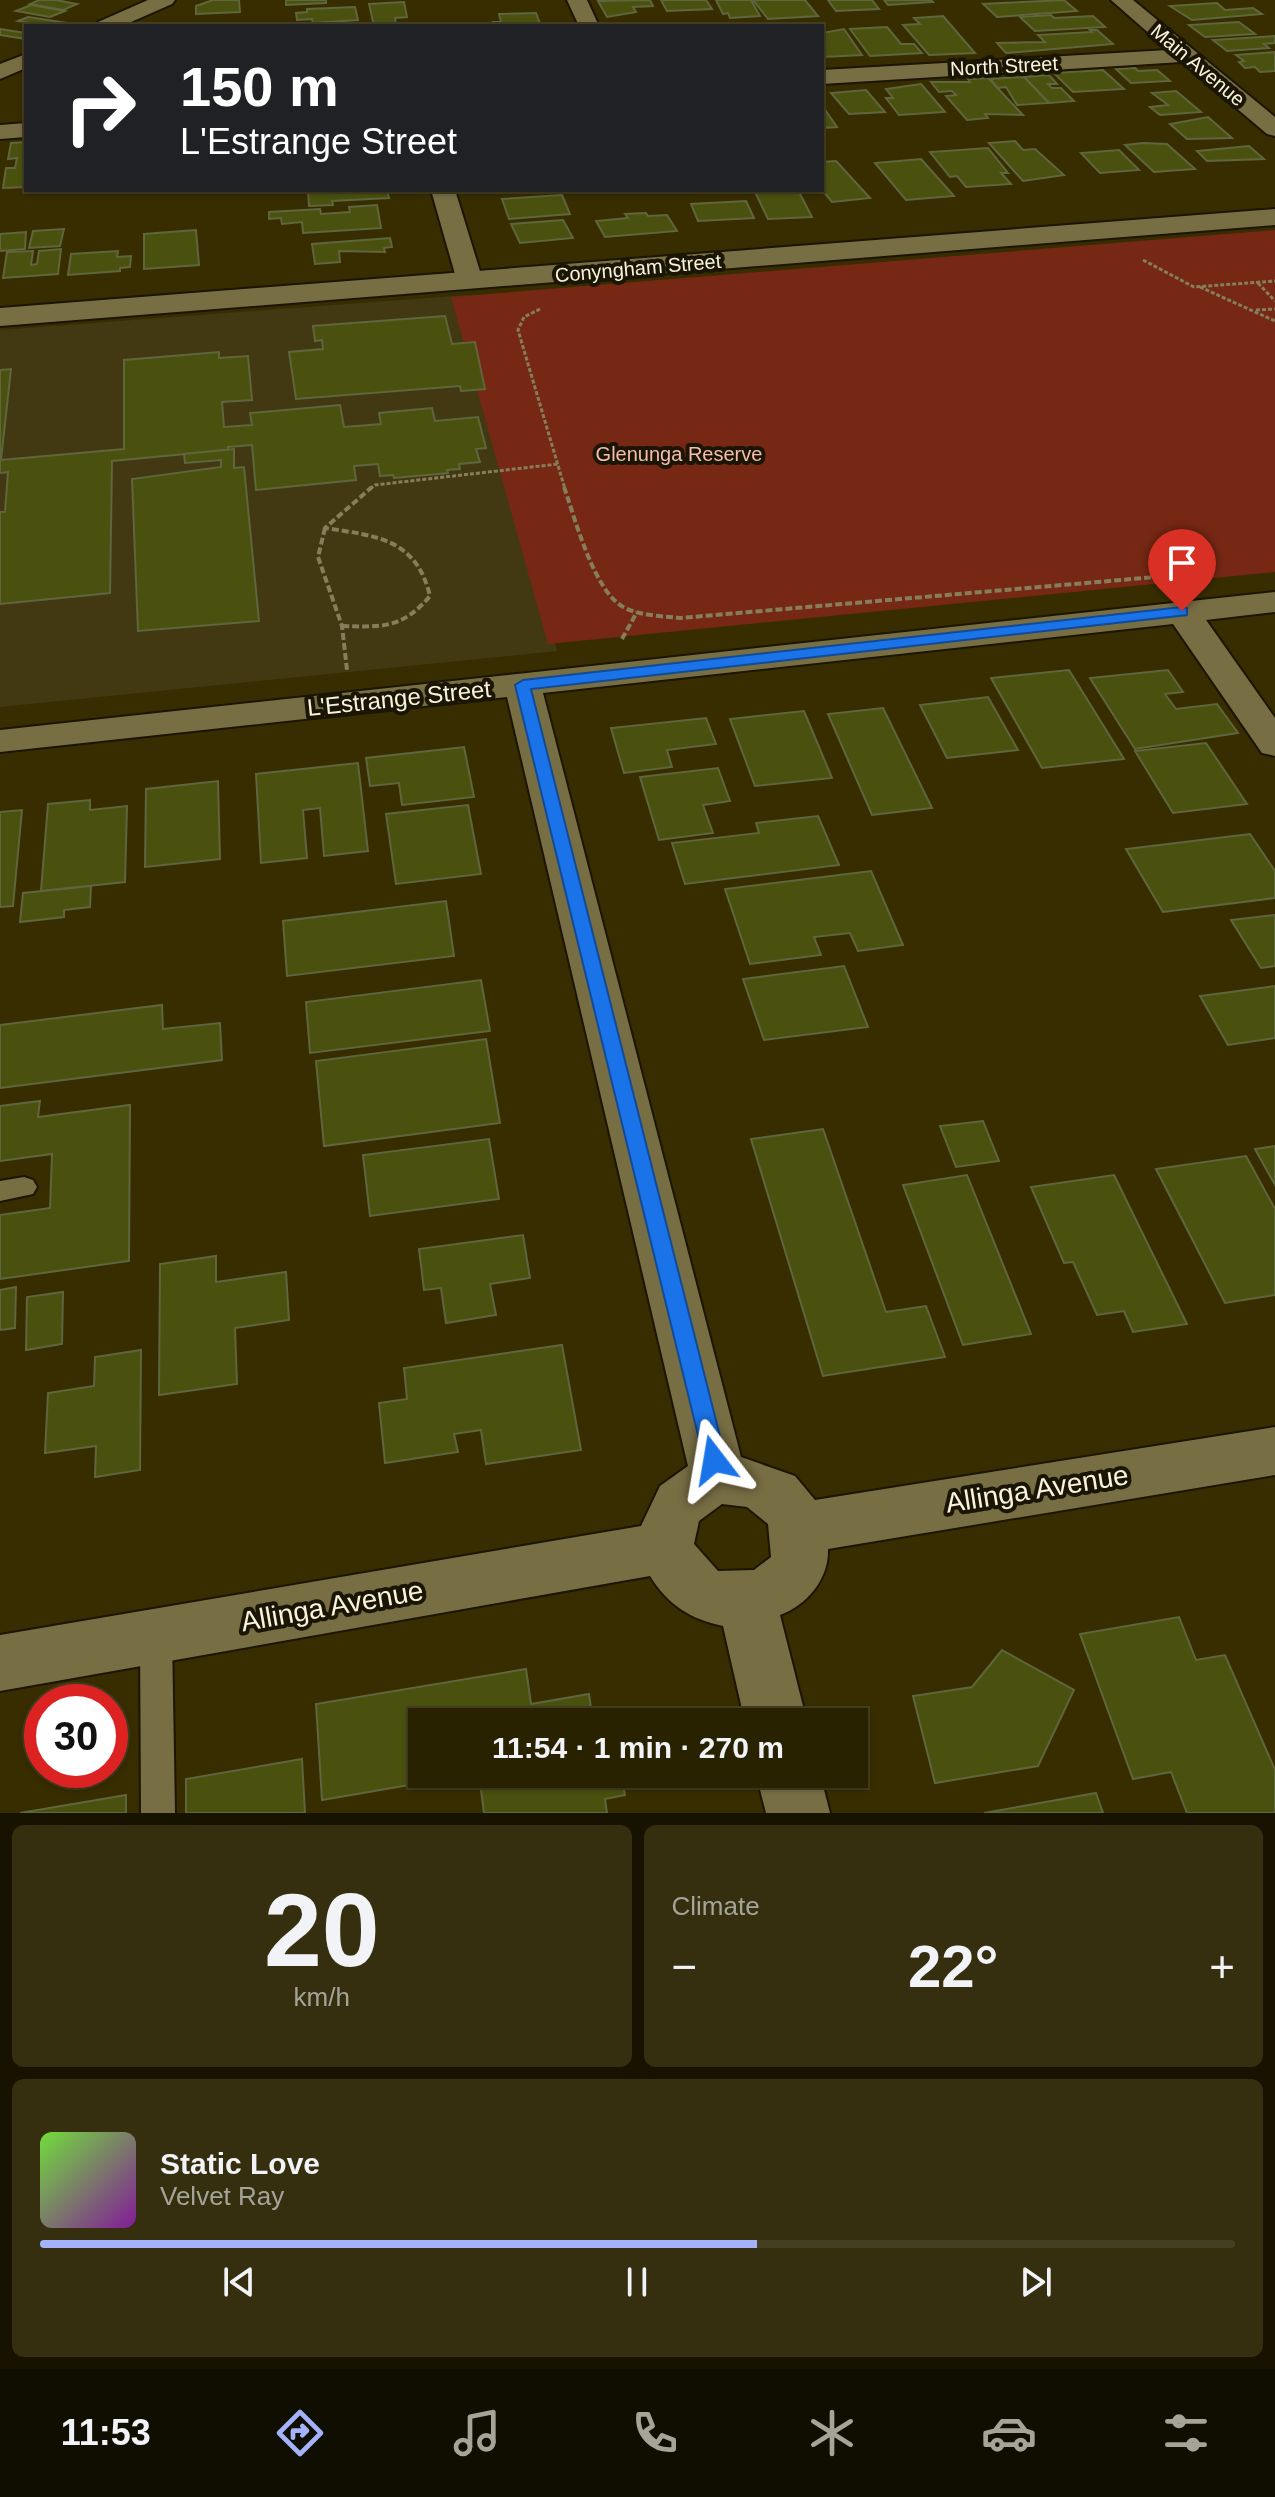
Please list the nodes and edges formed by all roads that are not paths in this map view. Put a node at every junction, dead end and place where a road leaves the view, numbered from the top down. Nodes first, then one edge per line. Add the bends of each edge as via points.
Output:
1 (165, 0) edge
2 (577, 0) edge
3 (1121, 0) edge
4 (110, 24) edge
5 (588, 24) edge
6 (1186, 55) junction
7 (24, 61) edge
8 (0, 72) edge
9 (824, 77) edge
10 (1275, 129) edge
11 (24, 130) edge
12 (0, 132) edge
13 (444, 192) edge
14 (1275, 217) edge
15 (470, 281) junction
16 (0, 317) edge
17 (1275, 602) edge
18 (1182, 611) junction
19 (523, 685) junction
20 (0, 741) edge
21 (1275, 745) edge
22 (1275, 1451) edge
23 (719, 1479) junction
24 (799, 1528) junction
25 (664, 1548) junction
26 (746, 1599) junction
27 (156, 1636) junction
28 (0, 1663) edge
29 (773, 1708) edge
30 (792, 1788) edge
31 (158, 1813) edge
32 (798, 1813) edge

1 - 4 street
2 - 5 street
3 - 6 street, Main Avenue
6 - 9 street, North Street
6 - 10 street, Main Avenue
7 - 8 street
11 - 12 street
13 - 15 street
14 - 15 street, Conyngham Street
15 - 16 street, Conyngham Street
17 - 18 street, L'Estrange Street
18 - 19 street, L'Estrange Street
18 - 21 street
19 - 20 street, L'Estrange Street
19 - 23 street
22 - 24 street, Allinga Avenue
23 - 24 street via 764,1486 783,1499
23 - 25 street via 680,1501
24 - 26 street via 799,1561 788,1579 769,1593
25 - 26 street via 681,1576 699,1591 722,1599
25 - 27 street, Allinga Avenue
26 - 29 street
27 - 28 street, Allinga Avenue
27 - 31 lane
30 - 32 street

